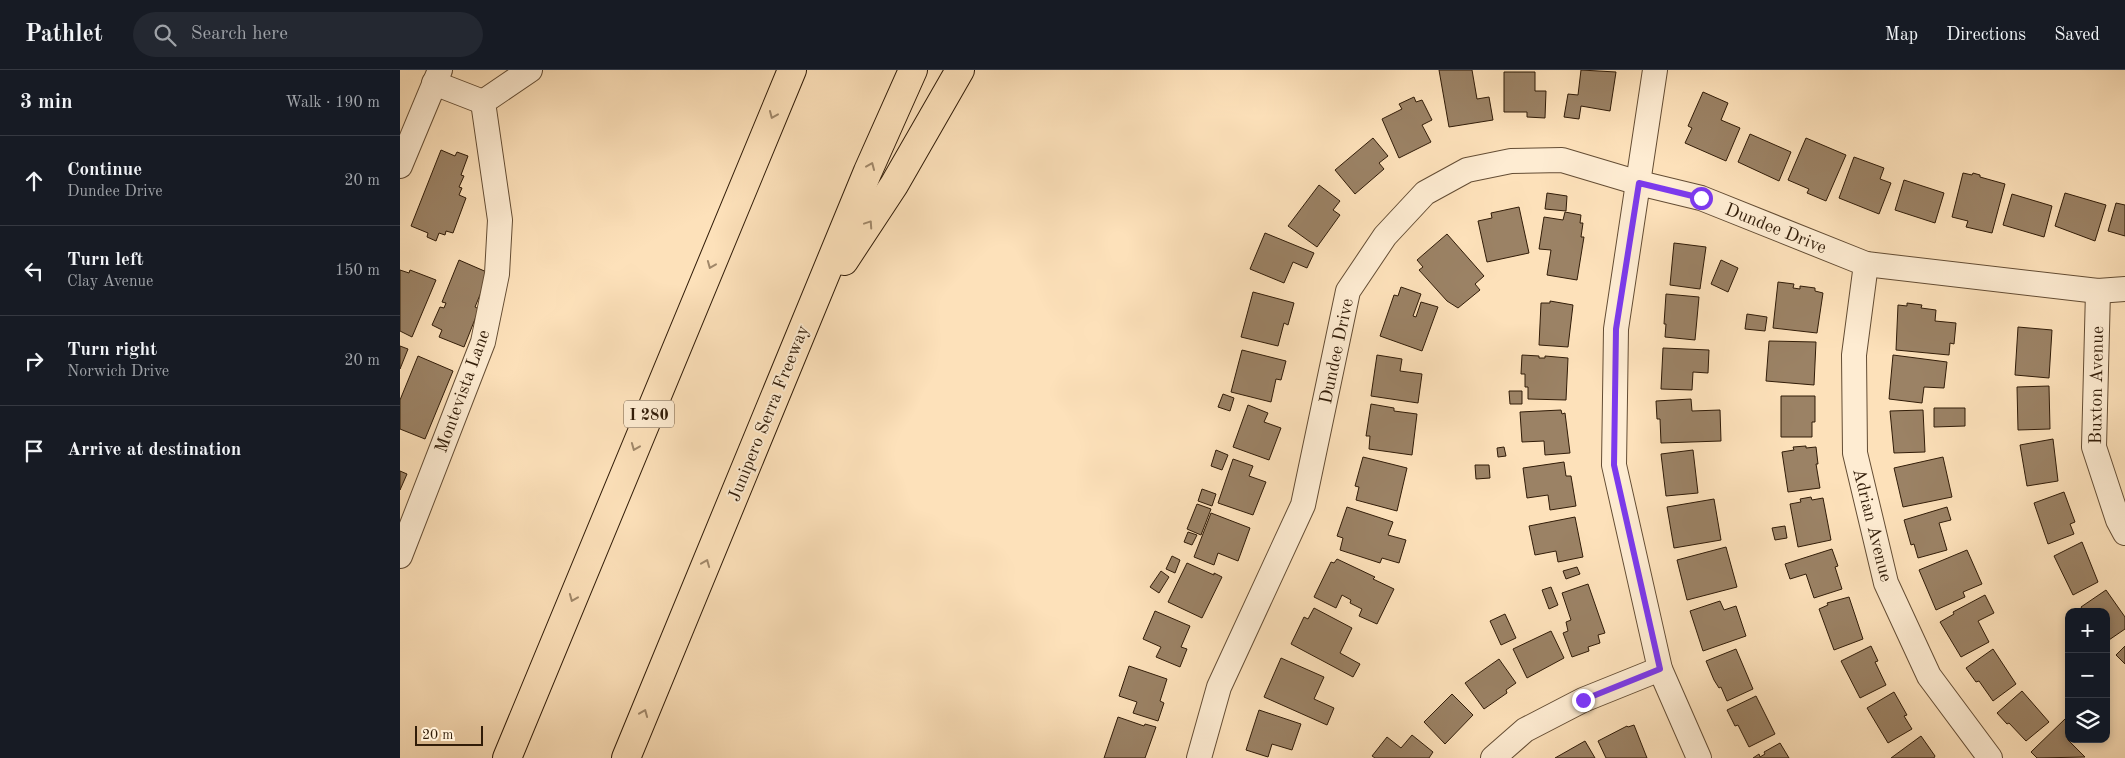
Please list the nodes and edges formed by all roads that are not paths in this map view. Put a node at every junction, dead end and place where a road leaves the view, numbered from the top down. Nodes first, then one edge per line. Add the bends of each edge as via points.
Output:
1 (530, 70) edge
2 (792, 70) edge
3 (914, 70) edge
4 (960, 70) edge
5 (1655, 70) edge
6 (437, 77) edge
7 (483, 102) junction
8 (400, 166) edge
9 (1639, 183) junction
10 (1866, 264) junction
11 (2125, 289) edge
12 (2098, 291) junction
13 (812, 308) junction
14 (2125, 533) edge
15 (400, 556) edge
16 (1660, 669) junction
17 (507, 758) edge
18 (626, 758) edge
19 (1199, 758) edge
20 (1493, 758) edge
21 (1699, 758) edge
22 (1990, 758) edge

1 - 7 street
2 -> 17 highway, I 280
13 -> 3 highway, Junipero Serra Freeway
13 -> 4 highway via 885,199
5 - 9 street
6 - 7 street
6 - 8 street
7 - 15 street, Montevista Lane via 500,220 497,274 483,342
9 - 10 street, Dundee Drive via 1701,198
9 - 16 street via 1616,329 1614,465
9 - 19 street, Dundee Drive via 1562,160 1511,161 1467,170 1425,193 1385,236 1348,291 1303,504 1219,687
10 - 12 street, Dundee Drive
10 - 22 street, Adrian Avenue via 1854,355 1855,453 1886,583 1929,676
11 - 12 street, Dundee Drive
12 - 14 street, Buxton Avenue via 2094,447
18 -> 13 highway, Junipero Serra Freeway
16 - 20 street via 1583,700 1524,730
16 - 21 street

